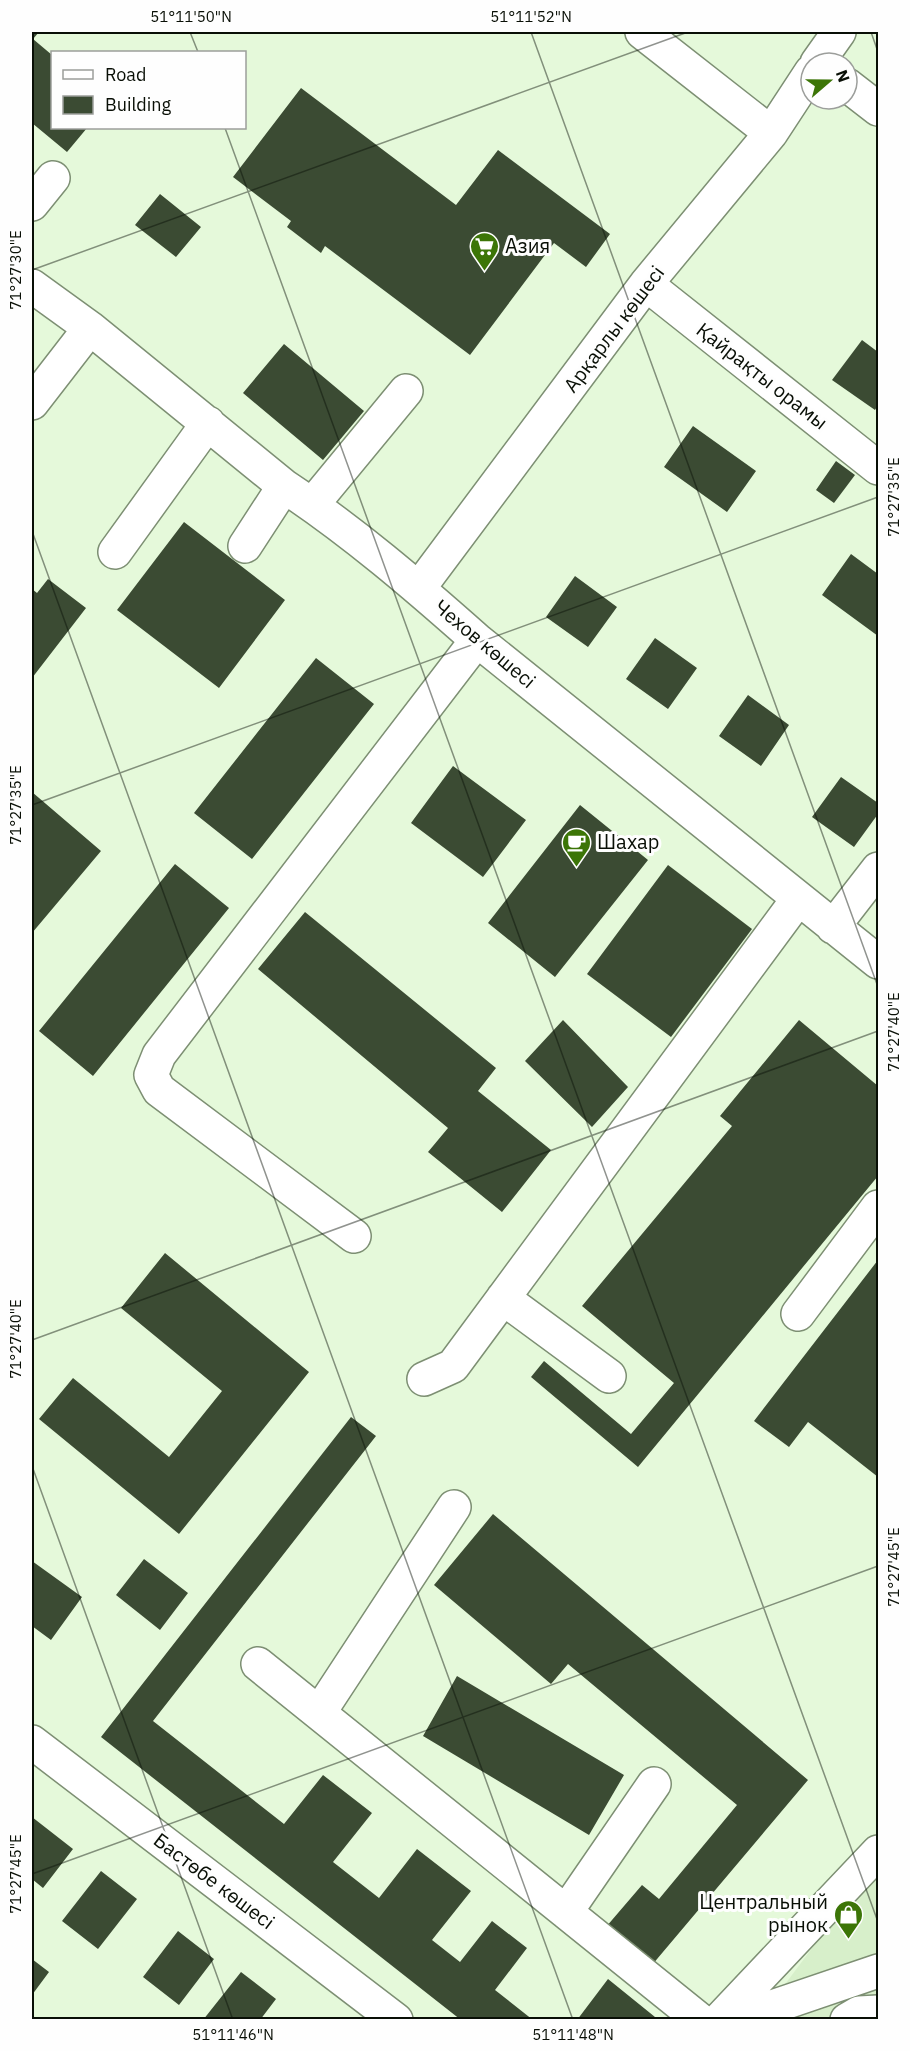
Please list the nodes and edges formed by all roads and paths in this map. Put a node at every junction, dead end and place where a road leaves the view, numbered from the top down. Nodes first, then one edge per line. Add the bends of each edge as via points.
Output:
1 (642, 32) edge
2 (839, 32) edge
3 (826, 51) edge
4 (799, 91) edge
5 (859, 94) edge
6 (879, 109) edge
7 (771, 133) junction
8 (53, 178) dead end
9 (32, 204) edge
10 (646, 284) junction
11 (32, 286) edge
12 (90, 328) junction
13 (406, 391) dead end
14 (32, 403) edge
15 (208, 423) junction
16 (879, 468) edge
17 (284, 486) junction
18 (312, 505) junction
19 (245, 546) dead end
20 (115, 552) dead end
21 (419, 588) junction
22 (477, 640) junction
23 (879, 869) edge
24 (798, 899) junction
25 (833, 927) junction
26 (879, 962) edge
27 (879, 1207) edge
28 (354, 1236) dead end
29 (503, 1298) junction
30 (798, 1314) dead end
31 (609, 1376) dead end
32 (424, 1379) dead end
33 (454, 1507) dead end
34 (258, 1664) dead end
35 (320, 1713) junction
36 (32, 1742) edge
37 (654, 1784) dead end
38 (879, 1852) edge
39 (566, 1912) junction
40 (879, 1971) edge
41 (879, 2012) edge
42 (779, 2013) edge
43 (396, 2019) edge
44 (700, 2019) edge
45 (718, 2019) edge
46 (734, 2019) edge
47 (847, 2019) edge

1 - 7 street
2 - 3 street, Арқарлы көшесі
4 - 7 street, Арқарлы көшесі
5 - 6 street
7 - 10 street, Арқарлы көшесі
8 - 9 street
10 - 16 street, Қайрақты орамы
10 - 21 street, Арқарлы көшесі
11 - 12 street, Чехов көшесі
12 - 14 street
12 - 15 street, Чехов көшесі
13 - 18 street
15 - 17 street, Чехов көшесі
15 - 20 street
17 - 18 street, Чехов көшесі
17 - 19 street
18 - 21 street, Чехов көшесі
21 - 22 street, Чехов көшесі
22 - 24 street, Чехов көшесі
22 - 28 street via 159,1055 151,1075 159,1090
23 - 25 street
24 - 25 street, Чехов көшесі
24 - 29 street
25 - 26 street, Чехов көшесі
27 - 30 street
29 - 31 street
29 - 32 street via 453,1366
33 - 35 street
34 - 35 street
35 - 39 street
36 - 43 street, Бастөбе көшесі
37 - 39 street
38 - 45 street
39 - 44 street
40 - 42 street
41 - 47 street via 859,2013
42 - 46 street

